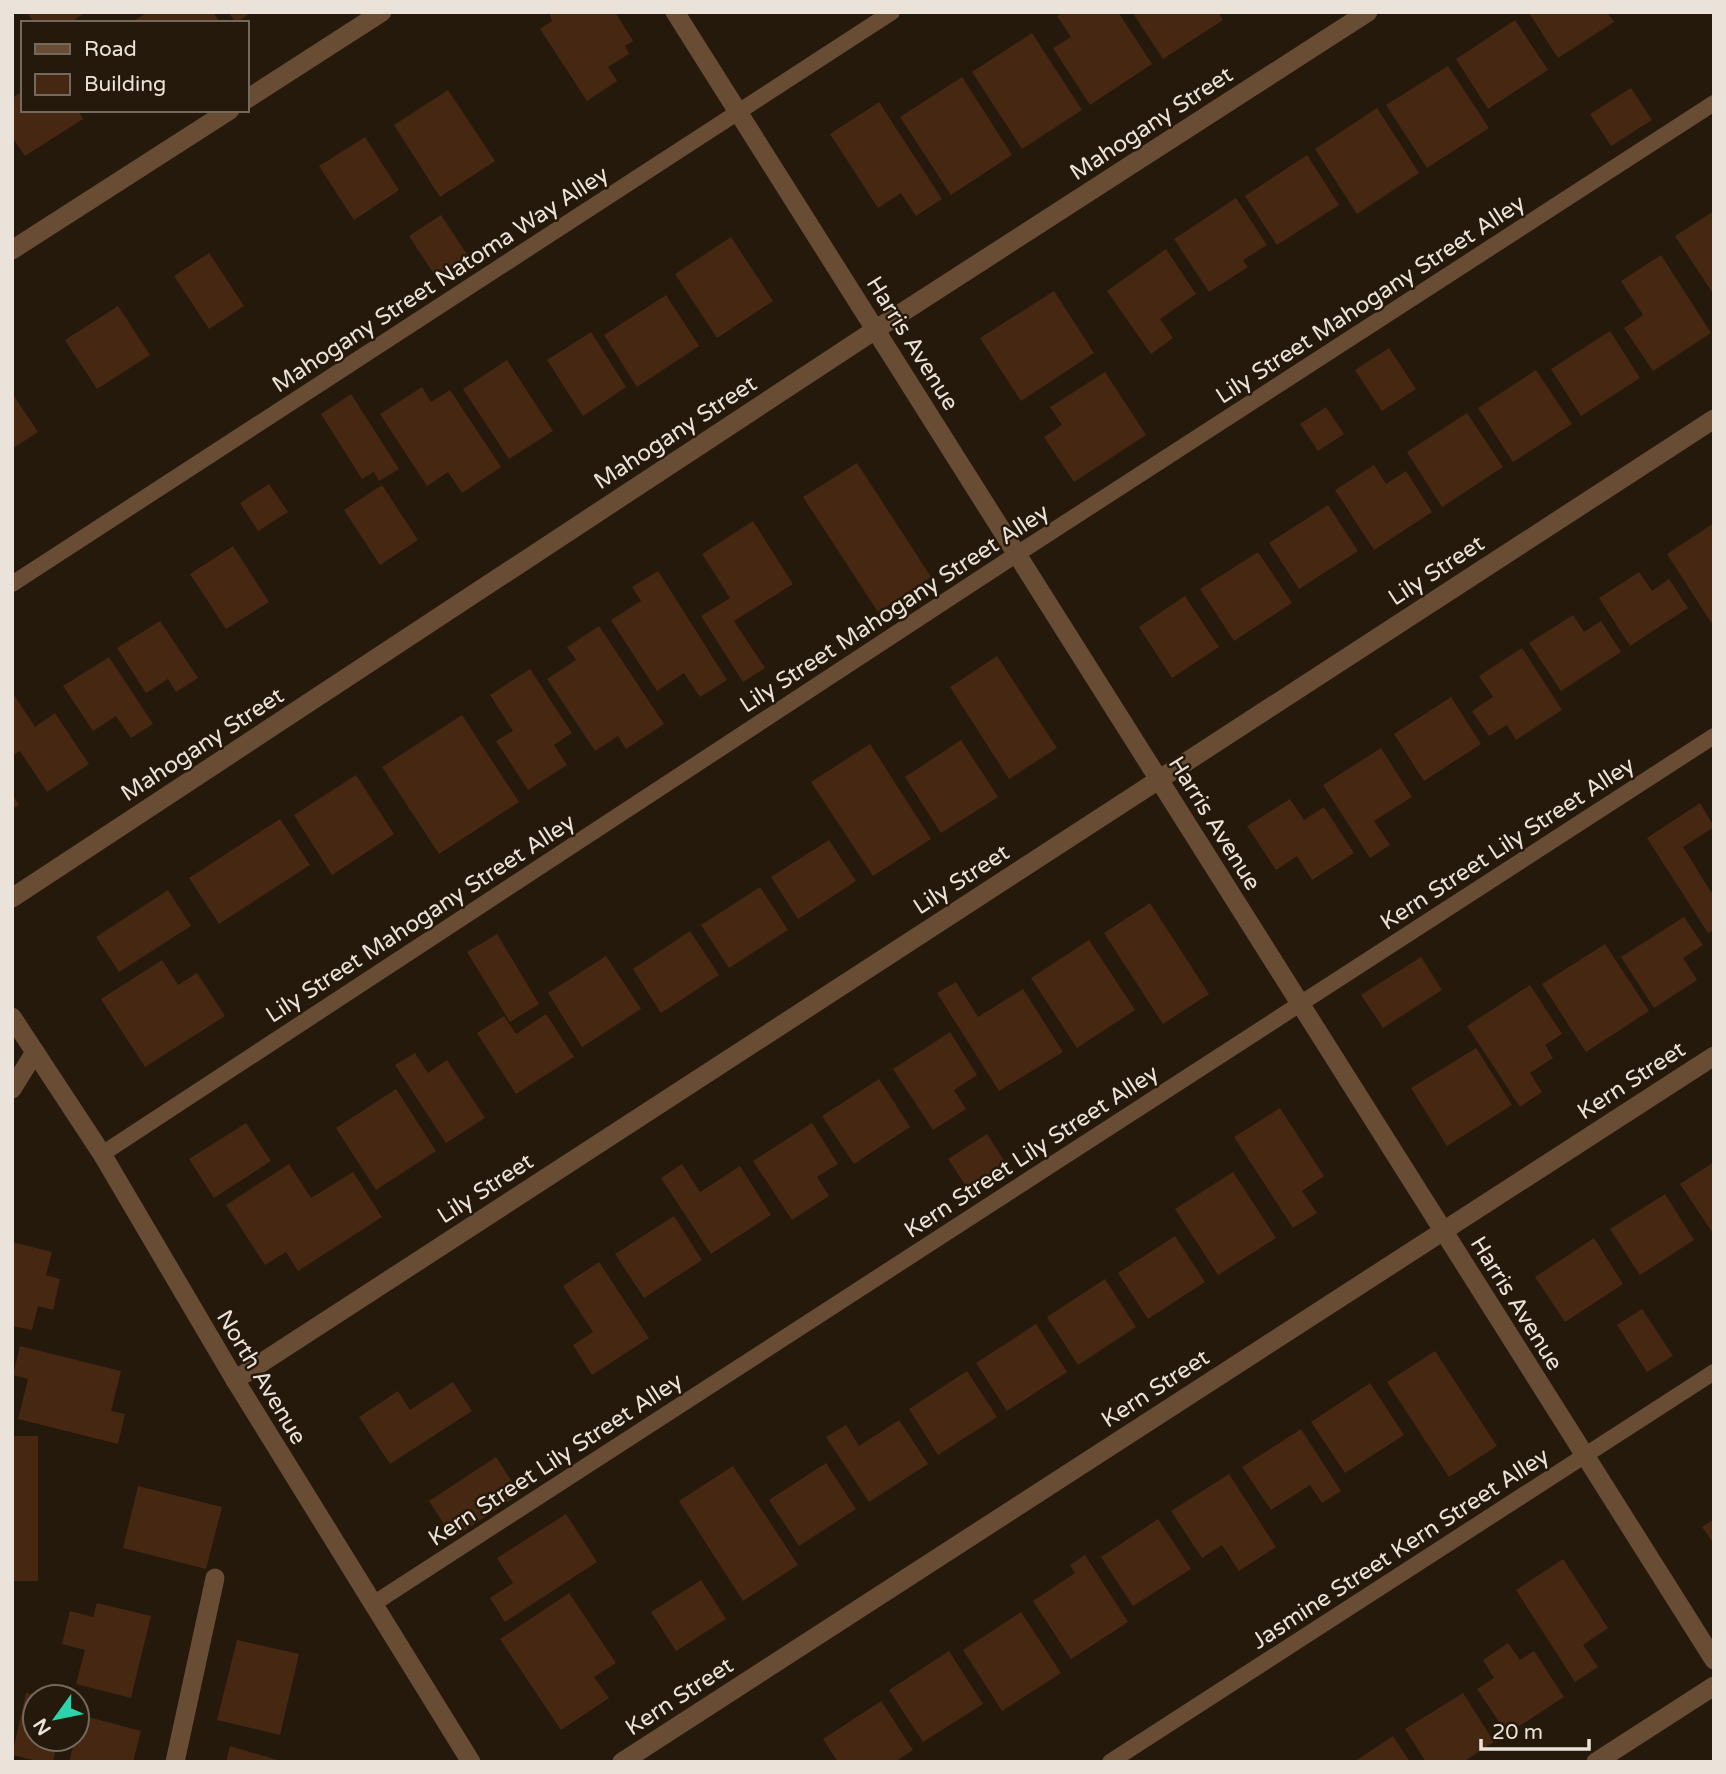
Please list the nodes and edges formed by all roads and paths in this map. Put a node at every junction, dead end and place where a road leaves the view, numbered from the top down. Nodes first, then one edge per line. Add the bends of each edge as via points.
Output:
1 (382, 12) edge
2 (675, 12) edge
3 (892, 12) edge
4 (1368, 12) edge
5 (248, 98) edge
6 (1714, 103) edge
7 (226, 112) edge
8 (738, 112) junction
9 (12, 250) edge
10 (875, 330) junction
11 (1714, 419) edge
12 (1017, 554) junction
13 (12, 584) edge
14 (1714, 736) edge
15 (1159, 780) junction
16 (12, 898) edge
17 (1300, 1004) junction
18 (12, 1017) edge
19 (35, 1052) junction
20 (1714, 1056) edge
21 (12, 1089) edge
22 (102, 1154) junction
23 (1443, 1231) junction
24 (1714, 1372) edge
25 (234, 1380) junction
26 (1585, 1455) junction
27 (215, 1578) dead end
28 (373, 1604) junction
29 (1714, 1660) edge
30 (1714, 1686) edge
31 (175, 1762) edge
32 (471, 1762) edge
33 (622, 1762) edge
34 (1110, 1762) edge
35 (1596, 1762) edge

1 - 5 street
2 - 8 street, Harris Avenue
3 - 8 lane, Mahogany Street Natoma Way Alley
4 - 10 street, Mahogany Street
6 - 12 lane, Lily Street Mahogany Street Alley
7 - 9 street
8 - 10 street, Harris Avenue
8 - 13 lane, Mahogany Street Natoma Way Alley
10 - 12 street, Harris Avenue
10 - 16 street, Mahogany Street
11 - 15 street, Lily Street
12 - 15 street, Harris Avenue
12 - 22 lane, Lily Street Mahogany Street Alley
14 - 17 lane, Kern Street Lily Street Alley
15 - 17 street, Harris Avenue
15 - 25 street, Lily Street
17 - 23 street, Harris Avenue
17 - 28 lane, Kern Street Lily Street Alley
18 - 19 street, North Avenue
19 - 21 street
19 - 22 street, North Avenue
20 - 23 street, Kern Street
22 - 25 street, North Avenue
23 - 26 street, Harris Avenue
23 - 33 street, Kern Street
24 - 26 lane, Jasmine Street Kern Street Alley
25 - 28 street, North Avenue
26 - 29 street, Harris Avenue
26 - 34 lane, Jasmine Street Kern Street Alley
27 - 31 street
28 - 32 street, North Avenue
30 - 35 street

